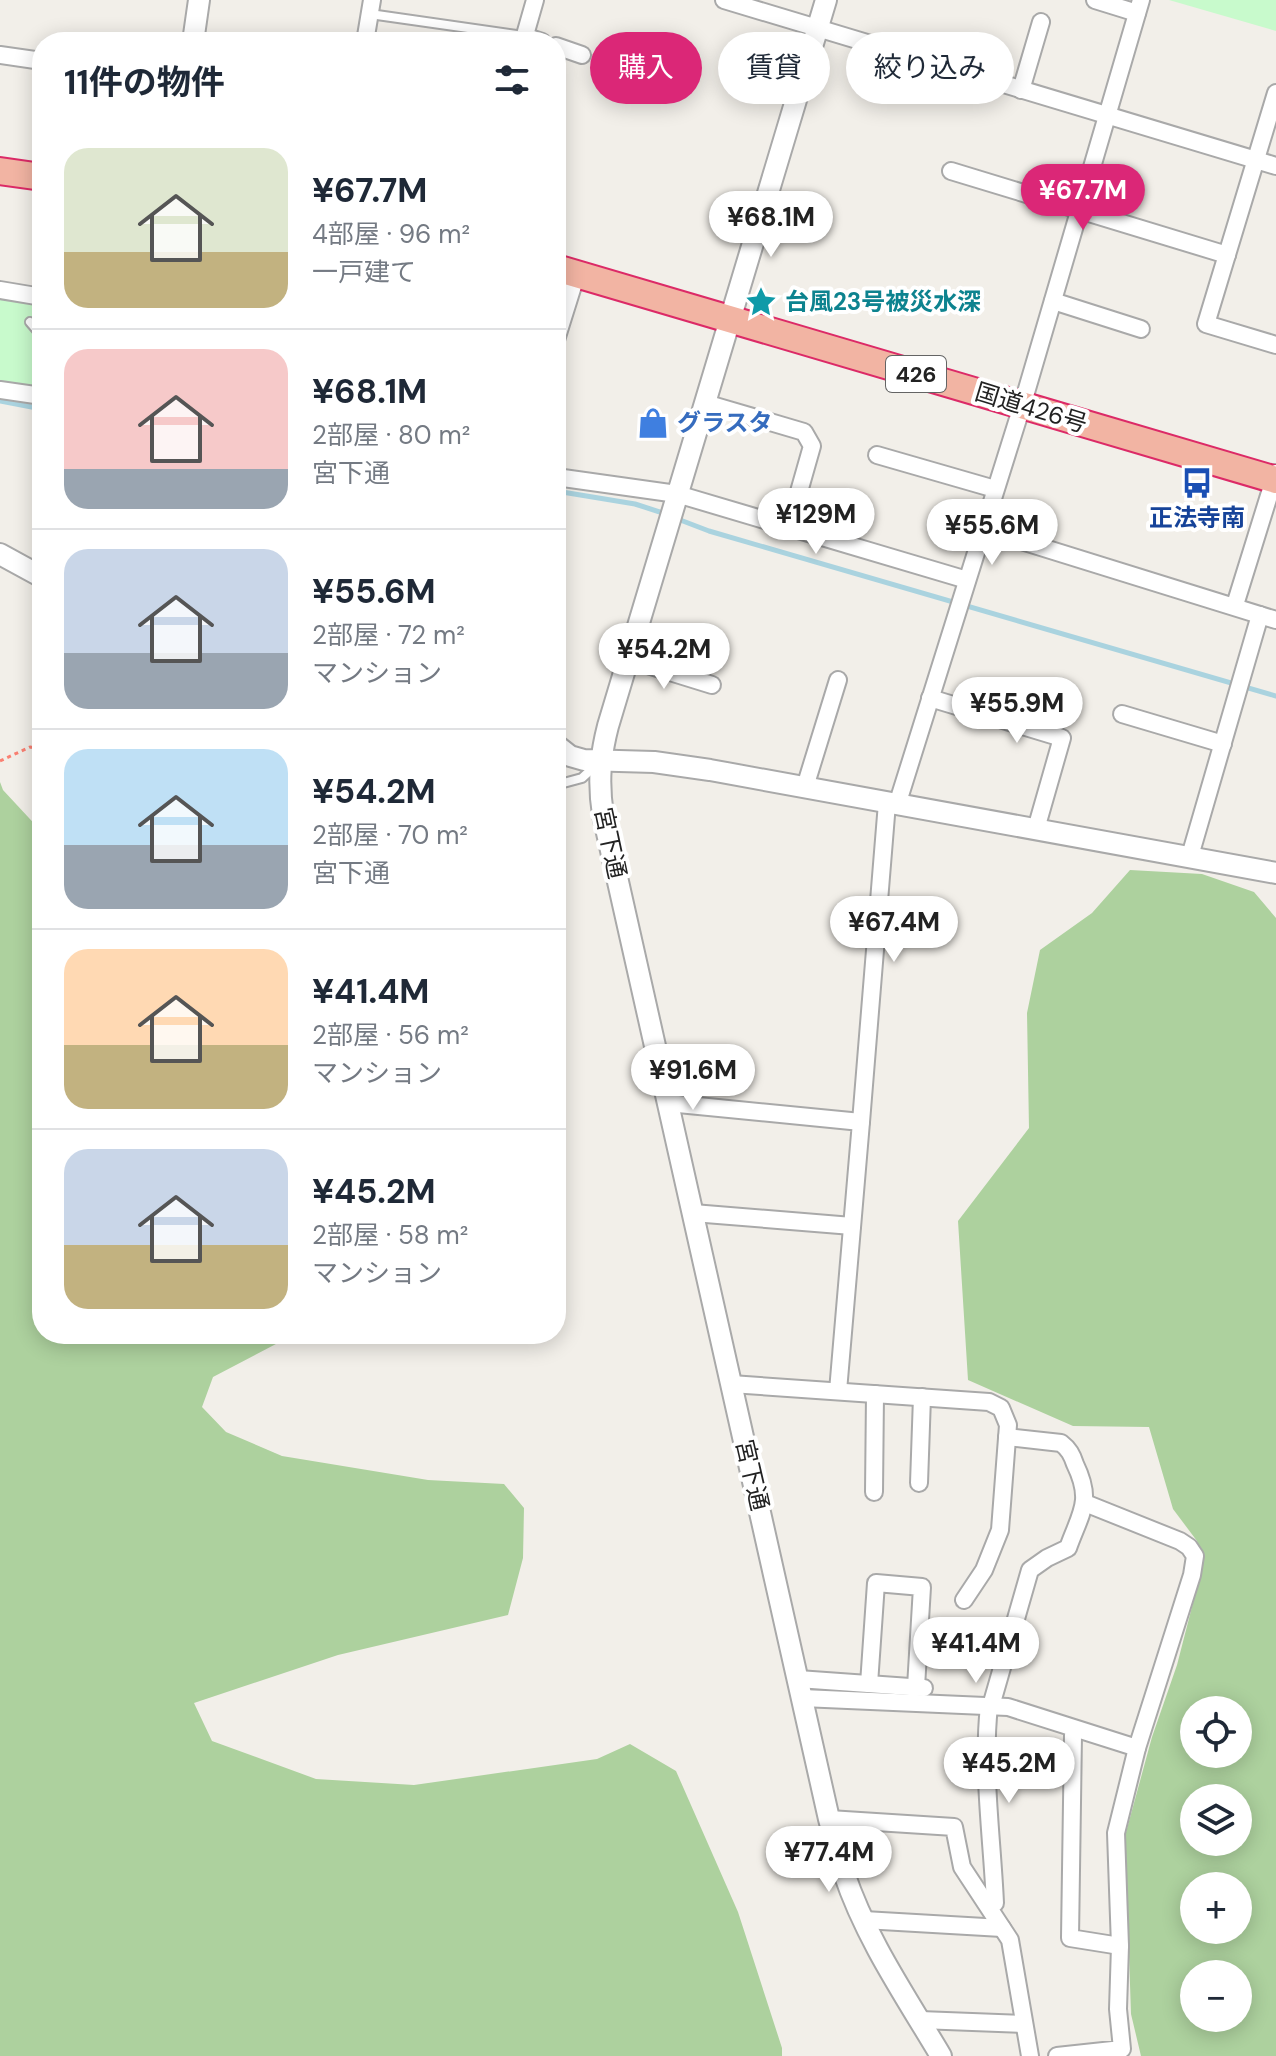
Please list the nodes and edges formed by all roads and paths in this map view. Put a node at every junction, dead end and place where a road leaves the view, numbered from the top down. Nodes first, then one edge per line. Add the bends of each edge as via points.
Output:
1 (199, 0) edge
2 (535, 0) edge
3 (724, 0) edge
4 (826, 0) edge
5 (1095, 0) edge
6 (1139, 6) edge
7 (371, 7) edge
8 (1041, 22) dead end
9 (817, 29) junction
10 (194, 32) edge
11 (367, 32) edge
12 (490, 32) edge
13 (525, 32) edge
14 (566, 49) edge
15 (0, 55) edge
16 (582, 55) dead end
17 (32, 60) edge
18 (1021, 90) junction
19 (1276, 93) edge
20 (1108, 116) junction
21 (1257, 160) junction
22 (1276, 166) edge
23 (0, 171) edge
24 (951, 171) dead end
25 (32, 176) edge
26 (1080, 210) junction
27 (1227, 255) junction
28 (567, 270) edge
29 (0, 290) edge
30 (32, 295) edge
31 (1053, 301) junction
32 (731, 317) junction
33 (30, 322) dead end
34 (32, 324) edge
35 (1141, 329) dead end
36 (1276, 345) edge
37 (0, 390) edge
38 (32, 395) edge
39 (705, 403) junction
40 (1022, 406) junction
41 (877, 455) dead end
42 (1275, 477) edge
43 (566, 479) edge
44 (995, 489) junction
45 (676, 500) junction
46 (789, 527) junction
47 (983, 529) junction
48 (0, 554) edge
49 (32, 572) edge
50 (965, 586) junction
51 (1235, 605) junction
52 (1268, 617) edge
53 (628, 659) junction
54 (838, 680) dead end
55 (712, 685) dead end
56 (930, 698) junction
57 (1122, 714) dead end
58 (1223, 744) junction
59 (32, 747) edge
60 (566, 751) edge
61 (600, 760) junction
62 (0, 761) edge
63 (566, 782) edge
64 (805, 787) junction
65 (892, 804) junction
66 (1036, 829) junction
67 (1190, 856) junction
68 (1276, 873) edge
69 (668, 1103) junction
70 (861, 1122) junction
71 (693, 1213) junction
72 (852, 1226) junction
73 (731, 1384) junction
74 (838, 1391) junction
75 (875, 1394) junction
76 (922, 1397) junction
77 (1007, 1437) junction
78 (919, 1483) dead end
79 (874, 1492) dead end
80 (1085, 1503) junction
81 (964, 1600) dead end
82 (869, 1684) junction
83 (800, 1688) junction
84 (990, 1706) junction
85 (1073, 1735) dead end
86 (1137, 1748) junction
87 (829, 1819) junction
88 (995, 1903) dead end
89 (864, 1920) junction
90 (1002, 1928) junction
91 (1120, 1946) junction
92 (920, 2020) junction
93 (1024, 2024) junction
94 (941, 2056) edge
95 (1030, 2056) edge
96 (1057, 2056) edge

1 - 10 street
2 - 13 street
3 - 9 street
4 - 9 street, 宮下通
5 - 6 street
6 - 20 street
7 - 11 street
7 - 12 lane
8 - 18 street
9 - 18 street
9 - 32 street, 宮下通
14 - 16 street
15 - 17 street
18 - 20 street
19 - 21 street
20 - 21 street
20 - 26 street
21 - 22 street
21 - 27 street
23 - 25 highway
24 - 26 street
26 - 27 street
26 - 31 street
27 - 36 street via 1206,324
28 - 32 highway, 国道426号 / 426
29 - 30 street
31 - 35 street
31 - 40 street
32 - 39 street, 宮下通
32 - 40 highway, 国道426号 / 426
33 - 34 lane
37 - 38 street
39 - 45 street, 宮下通
39 - 46 street via 804,432 812,446
40 - 42 highway, 国道426号 / 426
40 - 44 street
41 - 44 street
42 - 51 street
43 - 45 street
44 - 47 street
45 - 46 street
45 - 53 street, 宮下通
46 - 50 street
47 - 50 street
47 - 51 street
48 - 49 street
50 - 56 street
51 - 52 street
52 - 58 street via 1243,674
53 - 55 street
53 - 61 street, 宮下通
54 - 64 street
56 - 65 street
56 - 66 street via 1062,738
57 - 58 street
58 - 67 street
59 - 62 path
60 - 61 street
61 - 63 lane via 582,778
61 - 64 street via 679,765
61 - 69 street, 宮下通 via 603,815
64 - 65 street
65 - 66 street
65 - 70 street
66 - 67 street
67 - 68 street
69 - 70 street
69 - 71 street, 宮下通
70 - 72 street
71 - 72 street
71 - 73 street, 宮下通
72 - 74 street
73 - 74 street
73 - 83 street, 宮下通
74 - 75 street
75 - 76 street
75 - 79 street
76 - 77 street via 996,1404 1005,1415
76 - 78 street
77 - 80 street via 1068,1448 1085,1487
77 - 81 street via 1000,1530 984,1570
80 - 84 street via 1068,1548 1030,1570
80 - 86 street via 1180,1541 1195,1556
82 - 82 street via 876,1583 922,1587 922,1688
82 - 83 street
83 - 84 street
83 - 87 street, 宮下通
84 - 86 street
84 - 88 street via 989,1833
85 - 91 street via 1070,1938
86 - 91 street via 1116,1833
87 - 89 street, 宮下通
87 - 90 street via 954,1827 962,1867
89 - 90 street
89 - 92 street, 宮下通
90 - 93 street via 1010,1940
91 - 96 street via 1122,2049
92 - 93 street
92 - 94 street, 宮下通
93 - 95 street

